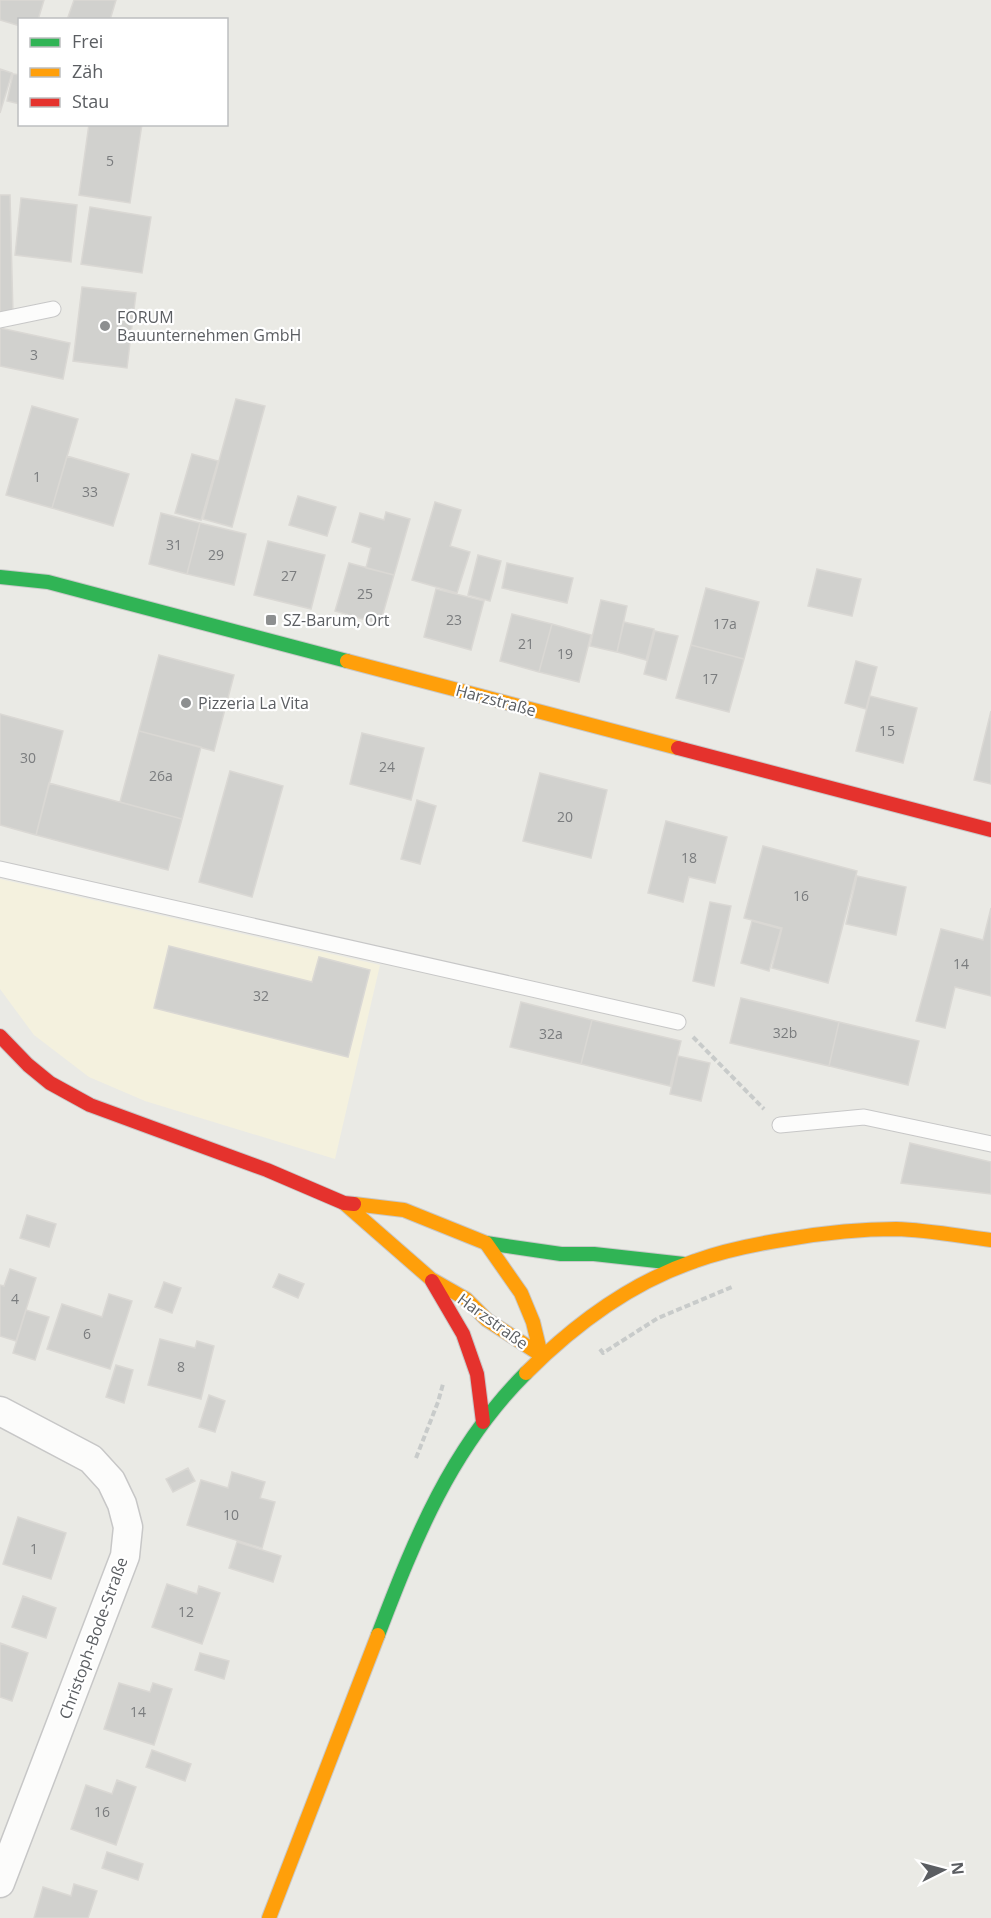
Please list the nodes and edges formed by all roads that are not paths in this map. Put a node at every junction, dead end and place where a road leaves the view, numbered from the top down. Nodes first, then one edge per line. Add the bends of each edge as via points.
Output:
1 (53, 309) dead end
2 (0, 320) edge
3 (0, 577) edge
4 (991, 830) edge
5 (0, 869) edge
6 (678, 1022) road end
7 (0, 1036) edge
8 (780, 1125) road end
9 (991, 1144) edge
10 (344, 1203) junction
11 (991, 1240) edge
12 (486, 1243) junction
13 (684, 1264) junction
14 (431, 1279) junction
15 (541, 1355) junction
16 (0, 1411) edge
17 (483, 1422) junction
18 (0, 1883) edge
19 (269, 1918) edge

1 - 2 lane
3 - 4 main road, Harzstraße via 48,582
5 - 6 lane
7 - 10 main road, Harzstraße via 50,1083 90,1105 267,1170
8 - 9 lane via 864,1117
10 - 12 main road, Harzstraße via 404,1210
10 - 14 main road, Harzstraße
11 - 13 main road via 913,1230 857,1230 749,1246
12 - 13 main road via 561,1254
12 - 15 main road, Harzstraße via 521,1293
13 - 15 main road via 610,1303
14 - 15 main road, Harzstraße via 466,1299 487,1320
14 - 17 main road via 463,1334 477,1374
15 - 17 main road
16 - 18 street, Christoph-Bode-Straße via 91,1459 111,1481 128,1527 125,1556
17 - 19 main road via 445,1479 412,1546

